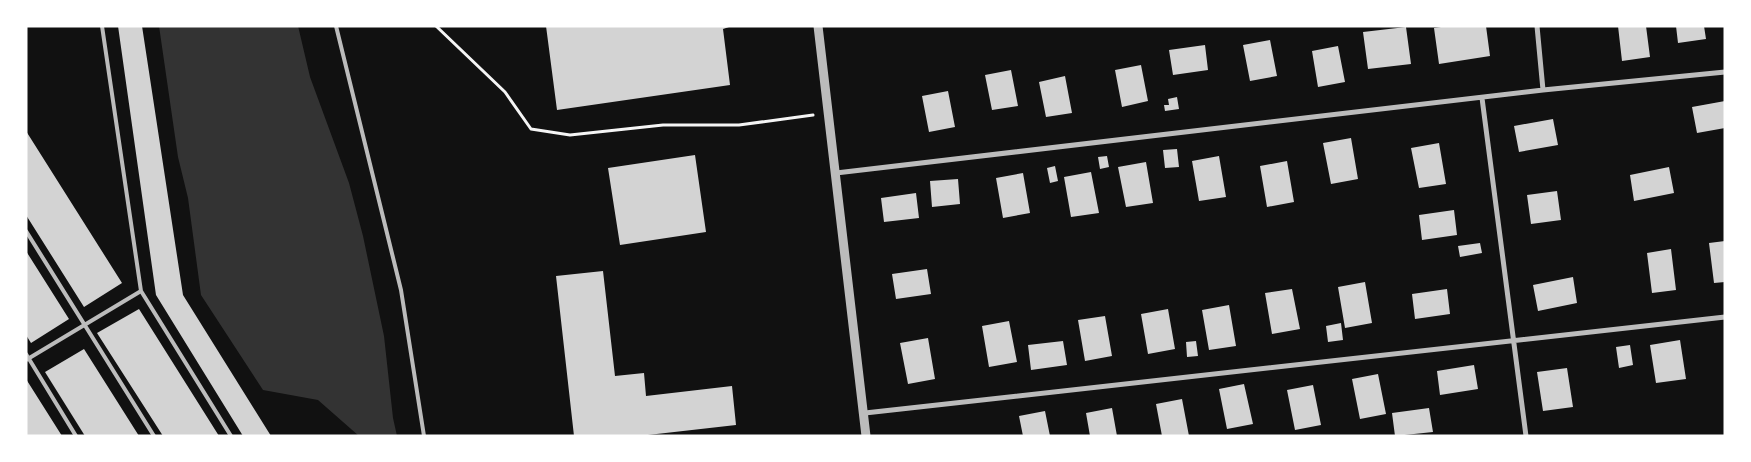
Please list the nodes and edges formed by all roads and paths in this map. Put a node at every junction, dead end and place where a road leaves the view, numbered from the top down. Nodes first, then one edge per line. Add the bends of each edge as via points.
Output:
1 (102, 26) edge
2 (336, 26) edge
3 (436, 26) edge
4 (818, 26) edge
5 (1537, 26) edge
6 (1725, 72) edge
7 (1543, 90) junction
8 (1482, 98) junction
9 (828, 113) junction
10 (836, 173) junction
11 (26, 231) edge
12 (141, 290) junction
13 (1725, 318) edge
14 (85, 324) junction
15 (1513, 342) junction
16 (27, 358) edge
17 (865, 413) junction
18 (76, 436) edge
19 (154, 436) edge
20 (231, 436) edge
21 (424, 436) edge
22 (866, 436) edge
23 (1526, 436) edge

1 - 12 lane
2 - 21 lane via 401,290
3 - 9 path via 506,92 531,129 570,135 663,125 739,125
4 - 9 street
5 - 7 street
6 - 7 street
7 - 8 street
8 - 10 street
8 - 15 street
9 - 10 street
10 - 17 street
11 - 14 lane
12 - 14 lane
12 - 20 lane
13 - 15 street
14 - 16 lane
14 - 19 lane
15 - 17 street
15 - 23 street
16 - 18 lane
17 - 22 street

